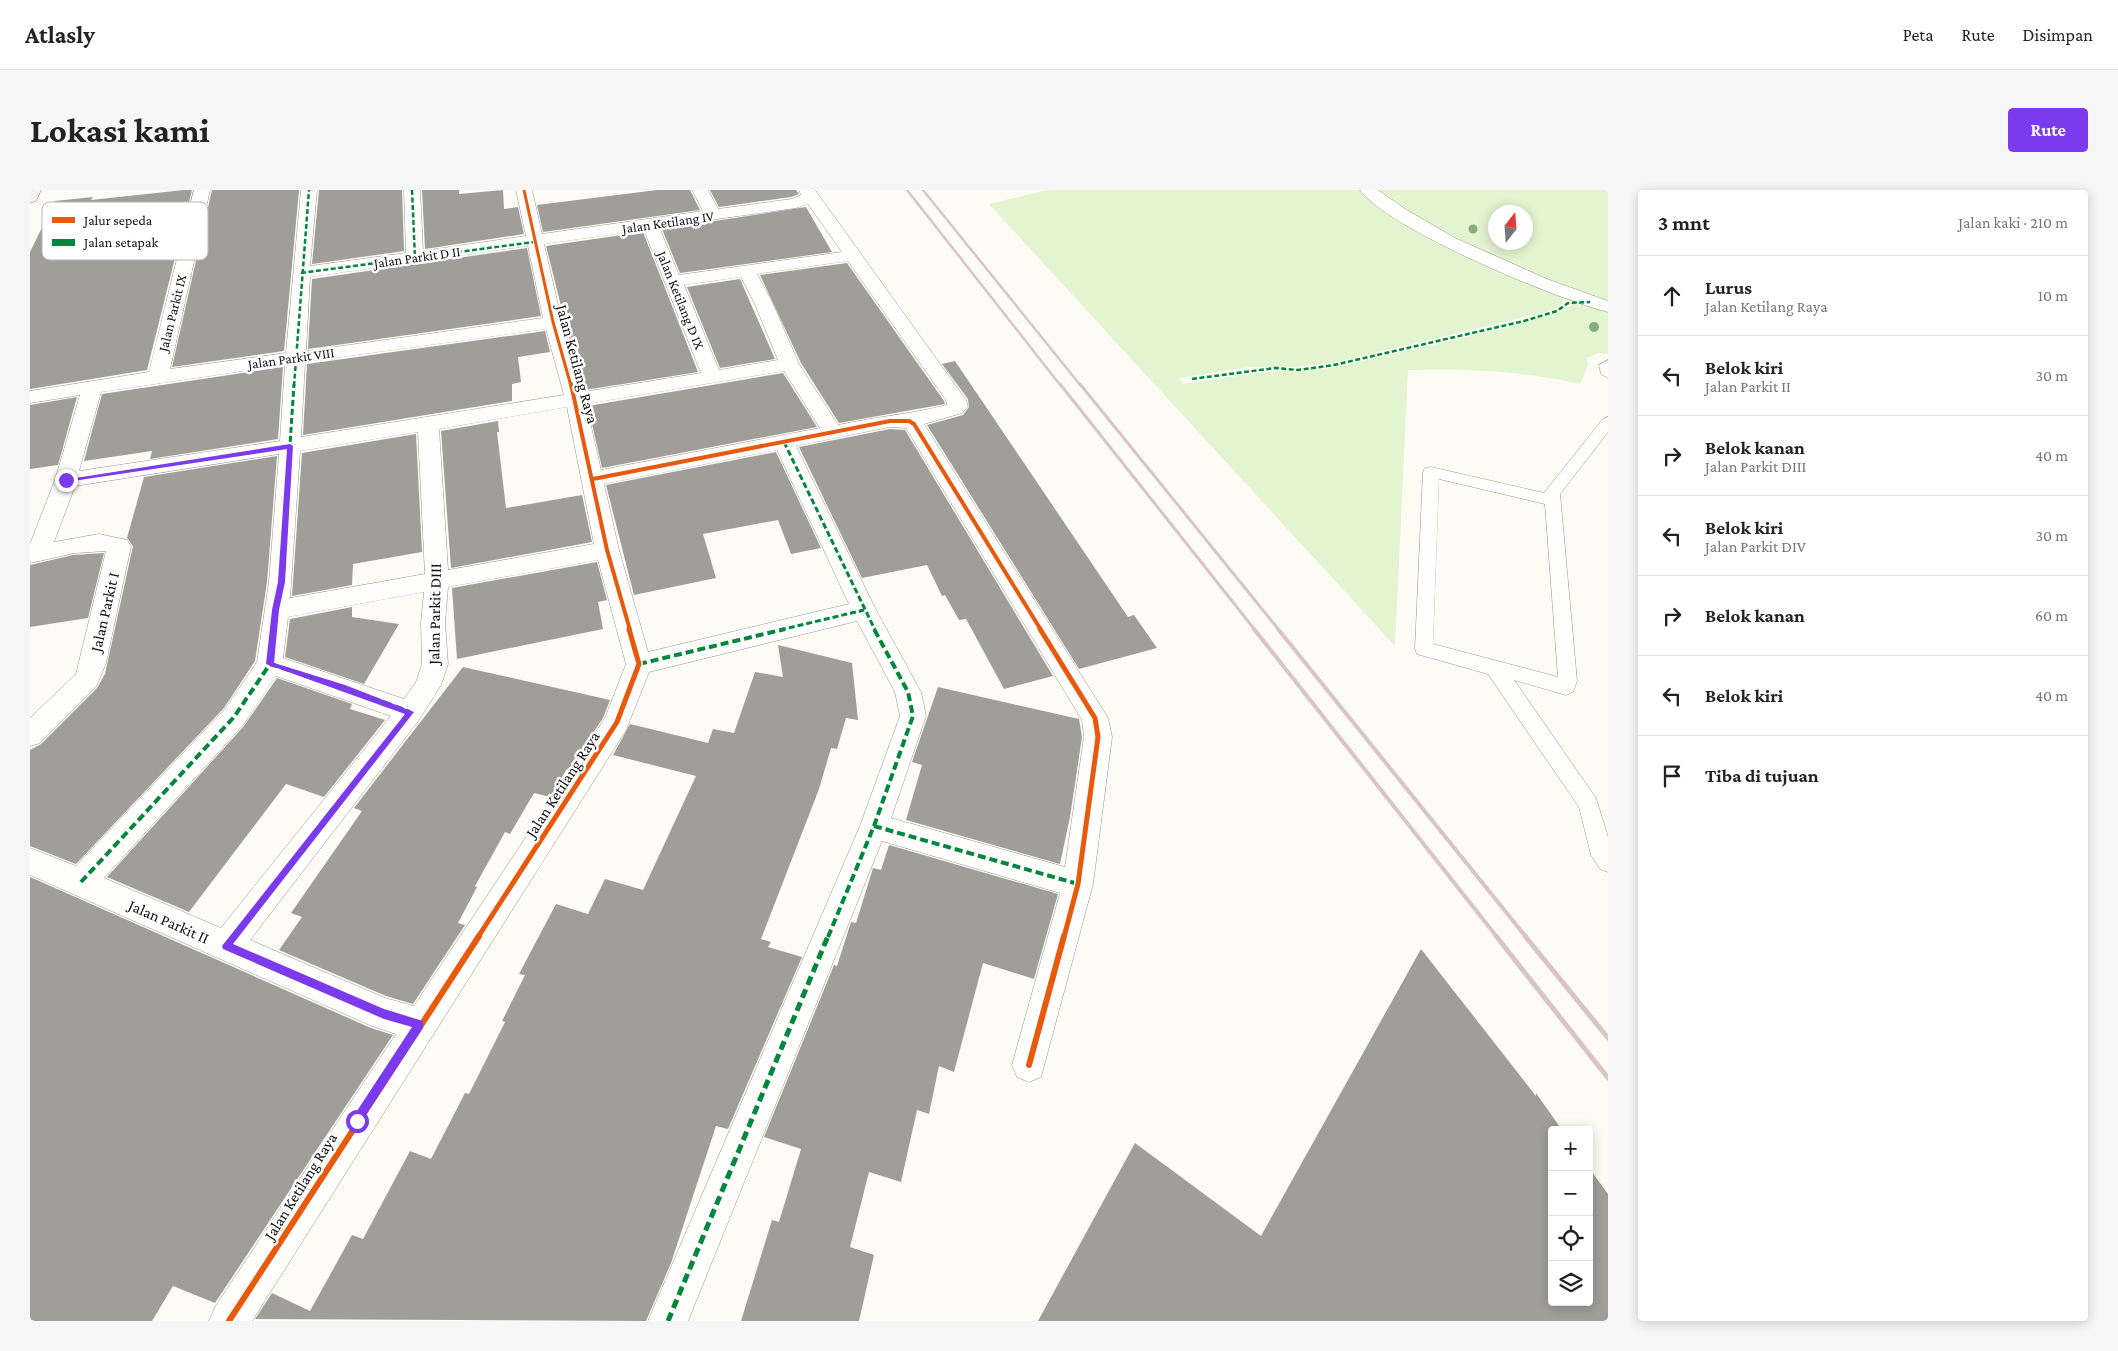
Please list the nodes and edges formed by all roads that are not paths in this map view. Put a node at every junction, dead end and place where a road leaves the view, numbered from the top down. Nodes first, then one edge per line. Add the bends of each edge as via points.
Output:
1 (33, 190) edge
2 (308, 190) edge
3 (412, 190) edge
4 (524, 190) edge
5 (700, 190) edge
6 (1368, 190) edge
7 (806, 195) edge
8 (30, 198) edge
9 (712, 216) junction
10 (650, 225) junction
11 (534, 242) junction
12 (854, 255) junction
13 (415, 258) junction
14 (186, 260) edge
15 (746, 270) junction
16 (301, 273) junction
17 (674, 281) junction
18 (1608, 308) edge
19 (553, 322) junction
20 (296, 357) junction
21 (789, 364) junction
22 (1608, 364) edge
23 (1608, 374) edge
24 (712, 376) junction
25 (158, 377) junction
26 (92, 388) junction
27 (30, 397) edge
28 (576, 399) junction
29 (909, 420) junction
30 (1608, 422) edge
31 (428, 423) junction
32 (832, 431) junction
33 (784, 442) junction
34 (290, 446) junction
35 (593, 479) junction
36 (66, 480) junction
37 (1552, 500) junction
38 (607, 550) junction
39 (34, 554) edge
40 (436, 580) junction
41 (276, 610) junction
42 (864, 610) junction
43 (270, 664) junction
44 (639, 664) junction
45 (1494, 667) junction
46 (410, 712) junction
47 (30, 735) edge
48 (874, 826) junction
49 (30, 861) edge
50 (1608, 862) edge
51 (81, 882) junction
52 (1078, 884) junction
53 (226, 946) junction
54 (420, 1024) junction
55 (1029, 1065) dead end
56 (229, 1321) edge
57 (668, 1321) edge

1 - 8 street
2 - 16 street
3 - 13 street
4 - 11 street, Jalan Ketilang Raya
5 - 9 street
6 - 18 street via 1423,227 1474,253
7 - 9 street, Jalan Ketilang IV
7 - 12 street
9 - 10 street, Jalan Ketilang IV
10 - 11 street, Jalan Ketilang IV
10 - 17 street, Jalan Ketilang D IX
11 - 13 street, Jalan Parkit D II
11 - 19 street, Jalan Ketilang Raya
12 - 15 street
12 - 29 street via 958,406
13 - 16 street, Jalan Parkit D II
14 - 25 street, Jalan Parkit IX
15 - 17 street
15 - 21 street
16 - 20 street
17 - 24 street, Jalan Ketilang D IX
19 - 20 street, Jalan Parkit VIII
19 - 28 street, Jalan Ketilang Raya
20 - 25 street, Jalan Parkit VIII
20 - 34 street
21 - 24 street
21 - 32 street
22 - 23 lane
24 - 28 street
25 - 26 street, Jalan Parkit VIII
26 - 27 street, Jalan Parkit VIII
26 - 36 street
28 - 31 street
28 - 35 street, Jalan Ketilang Raya
29 - 32 street
29 - 52 street via 1095,718 1098,738
30 - 37 lane via 1552,492
31 - 34 street
31 - 40 street, Jalan Parkit DIII
32 - 33 street
33 - 35 street
33 - 42 street
34 - 36 street
34 - 41 street via 282,582
35 - 38 street, Jalan Ketilang Raya
36 - 39 street
37 - 45 lane via 1566,687
37 - 45 lane via 1431,472 1424,648
38 - 40 street
38 - 44 street, Jalan Ketilang Raya
39 - 47 street, Jalan Parkit I via 96,543 111,542 119,546 86,680
40 - 41 street
40 - 46 street, Jalan Parkit DIII via 435,664 428,685
41 - 43 street
42 - 44 street
42 - 48 street via 908,692 913,716
43 - 46 street
43 - 51 street via 234,717
44 - 54 street, Jalan Ketilang Raya via 617,722
45 - 50 lane via 1589,804 1602,855
46 - 53 street, Jalan Parkit DIII
48 - 52 street
48 - 57 street
49 - 51 street, Jalan Parkit II
51 - 53 street, Jalan Parkit II
52 - 55 street
53 - 54 street, Jalan Parkit II via 384,1014
54 - 56 street, Jalan Ketilang Raya

